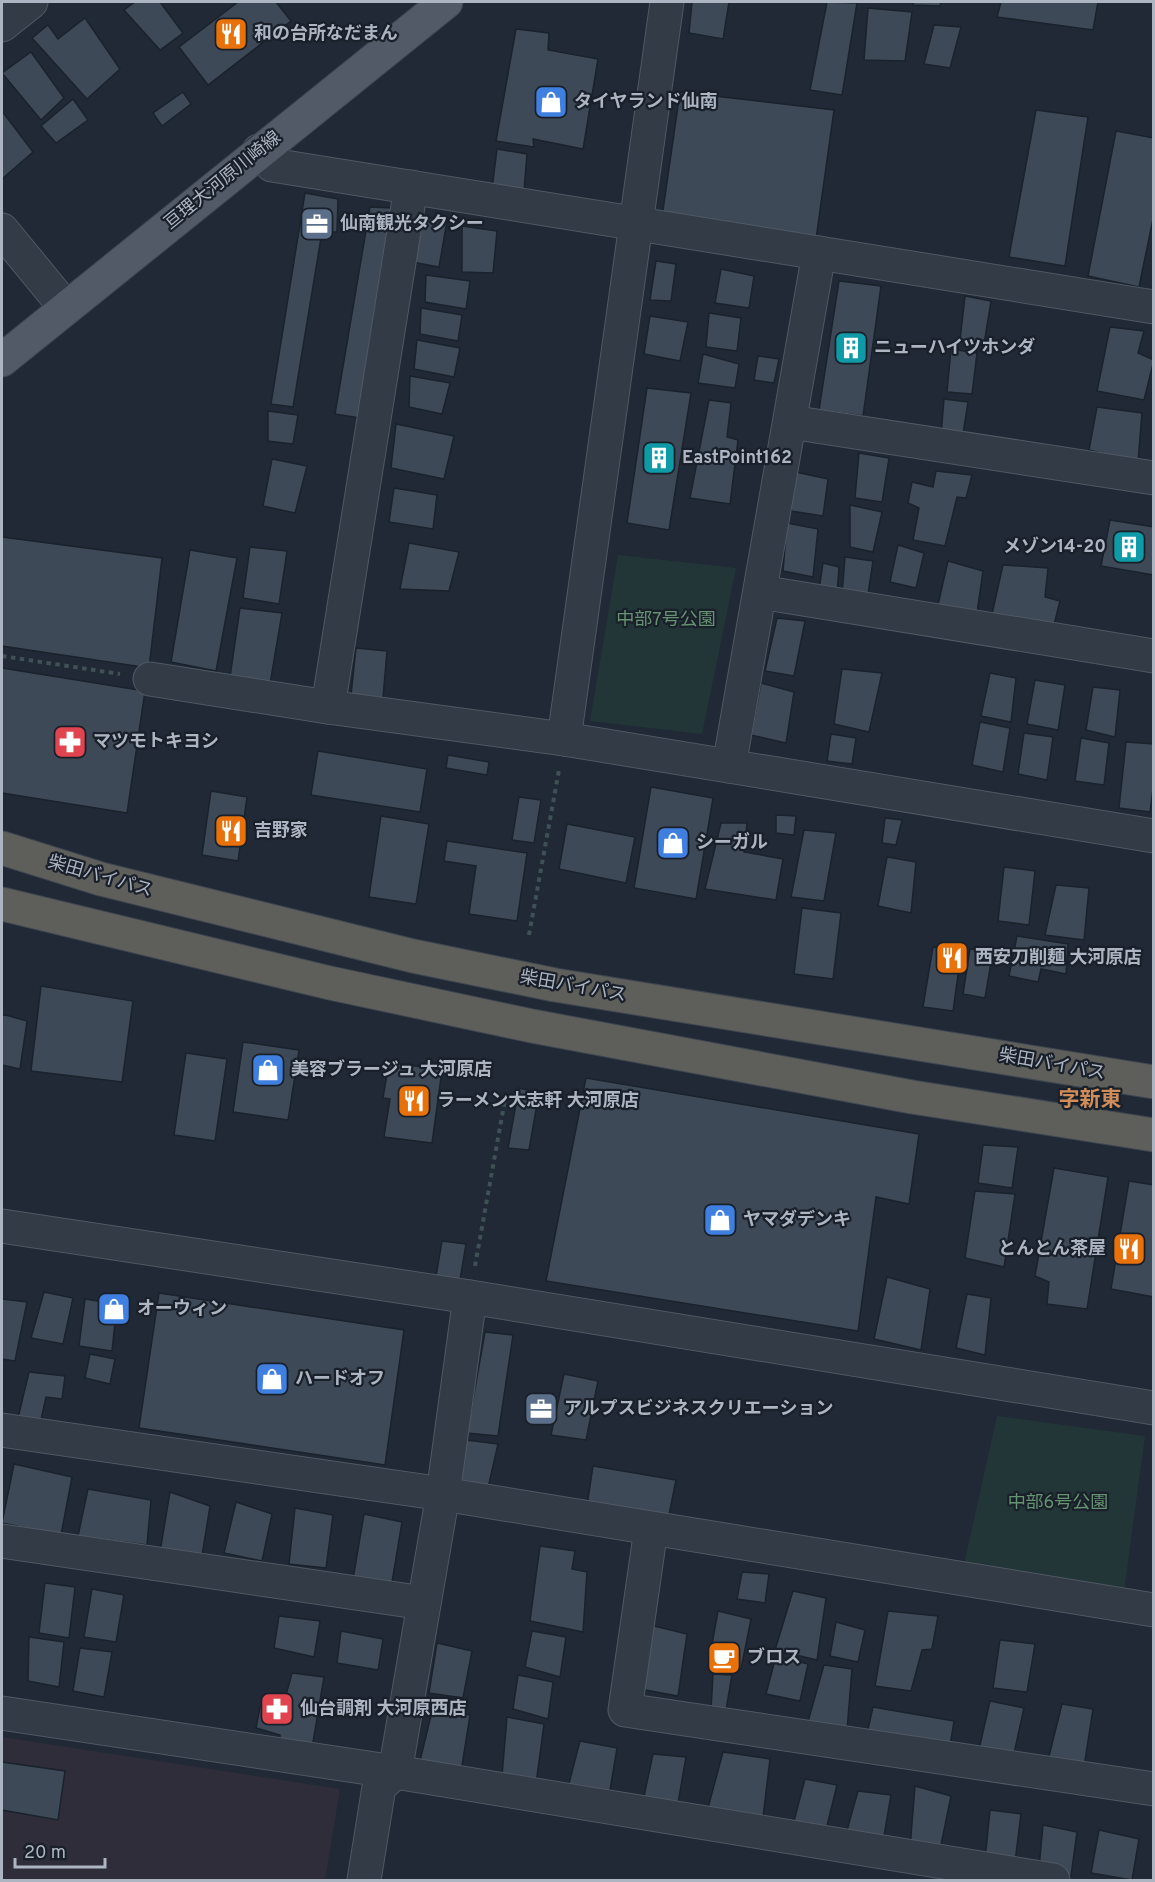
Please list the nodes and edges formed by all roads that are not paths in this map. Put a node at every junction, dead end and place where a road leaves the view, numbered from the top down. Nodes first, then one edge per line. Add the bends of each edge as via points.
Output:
1 (31, 2) edge
2 (446, 2) edge
3 (667, 2) edge
4 (2, 25) edge
5 (259, 152) junction
6 (411, 187) junction
7 (636, 223) junction
8 (2, 230) edge
9 (819, 253) junction
10 (1154, 307) edge
11 (66, 308) junction
12 (2, 360) edge
13 (790, 422) junction
14 (1154, 478) edge
15 (760, 592) junction
16 (1154, 656) edge
17 (150, 679) road end
18 (327, 707) junction
19 (564, 739) junction
20 (729, 766) junction
21 (1154, 836) edge
22 (2, 848) edge
23 (2, 904) edge
24 (1154, 1082) edge
25 (1154, 1135) edge
26 (2, 1226) edge
27 (470, 1297) junction
28 (1154, 1408) edge
29 (2, 1430) edge
30 (443, 1494) junction
31 (651, 1529) junction
32 (2, 1541) edge
33 (424, 1603) junction
34 (1154, 1610) edge
35 (2, 1713) edge
36 (395, 1772) junction
37 (1154, 1789) edge
38 (364, 1881) edge
39 (1053, 1881) edge

1 - 4 street
2 - 5 main road, 亘理大河原川崎線
3 - 7 street
5 - 6 street via 272,165
5 - 11 main road, 亘理大河原川崎線
6 - 7 street
6 - 18 street
7 - 9 street
7 - 19 street
8 - 11 street
9 - 10 street
9 - 13 street
11 - 12 main road, 亘理大河原川崎線
13 - 14 street
13 - 15 street
15 - 16 street
15 - 20 street
17 - 18 street
18 - 19 street
19 - 20 street
20 - 21 street
22 - 24 highway, 柴田バイパス via 101,879 413,956 555,986
23 - 25 highway via 330,983 532,1026 912,1097
26 - 27 street
27 - 28 street
27 - 30 street
29 - 30 street
30 - 31 street
30 - 33 street
31 - 34 street
31 - 37 street via 625,1710
32 - 33 street
33 - 36 street
35 - 36 street
36 - 38 street via 379,1787
36 - 39 street

